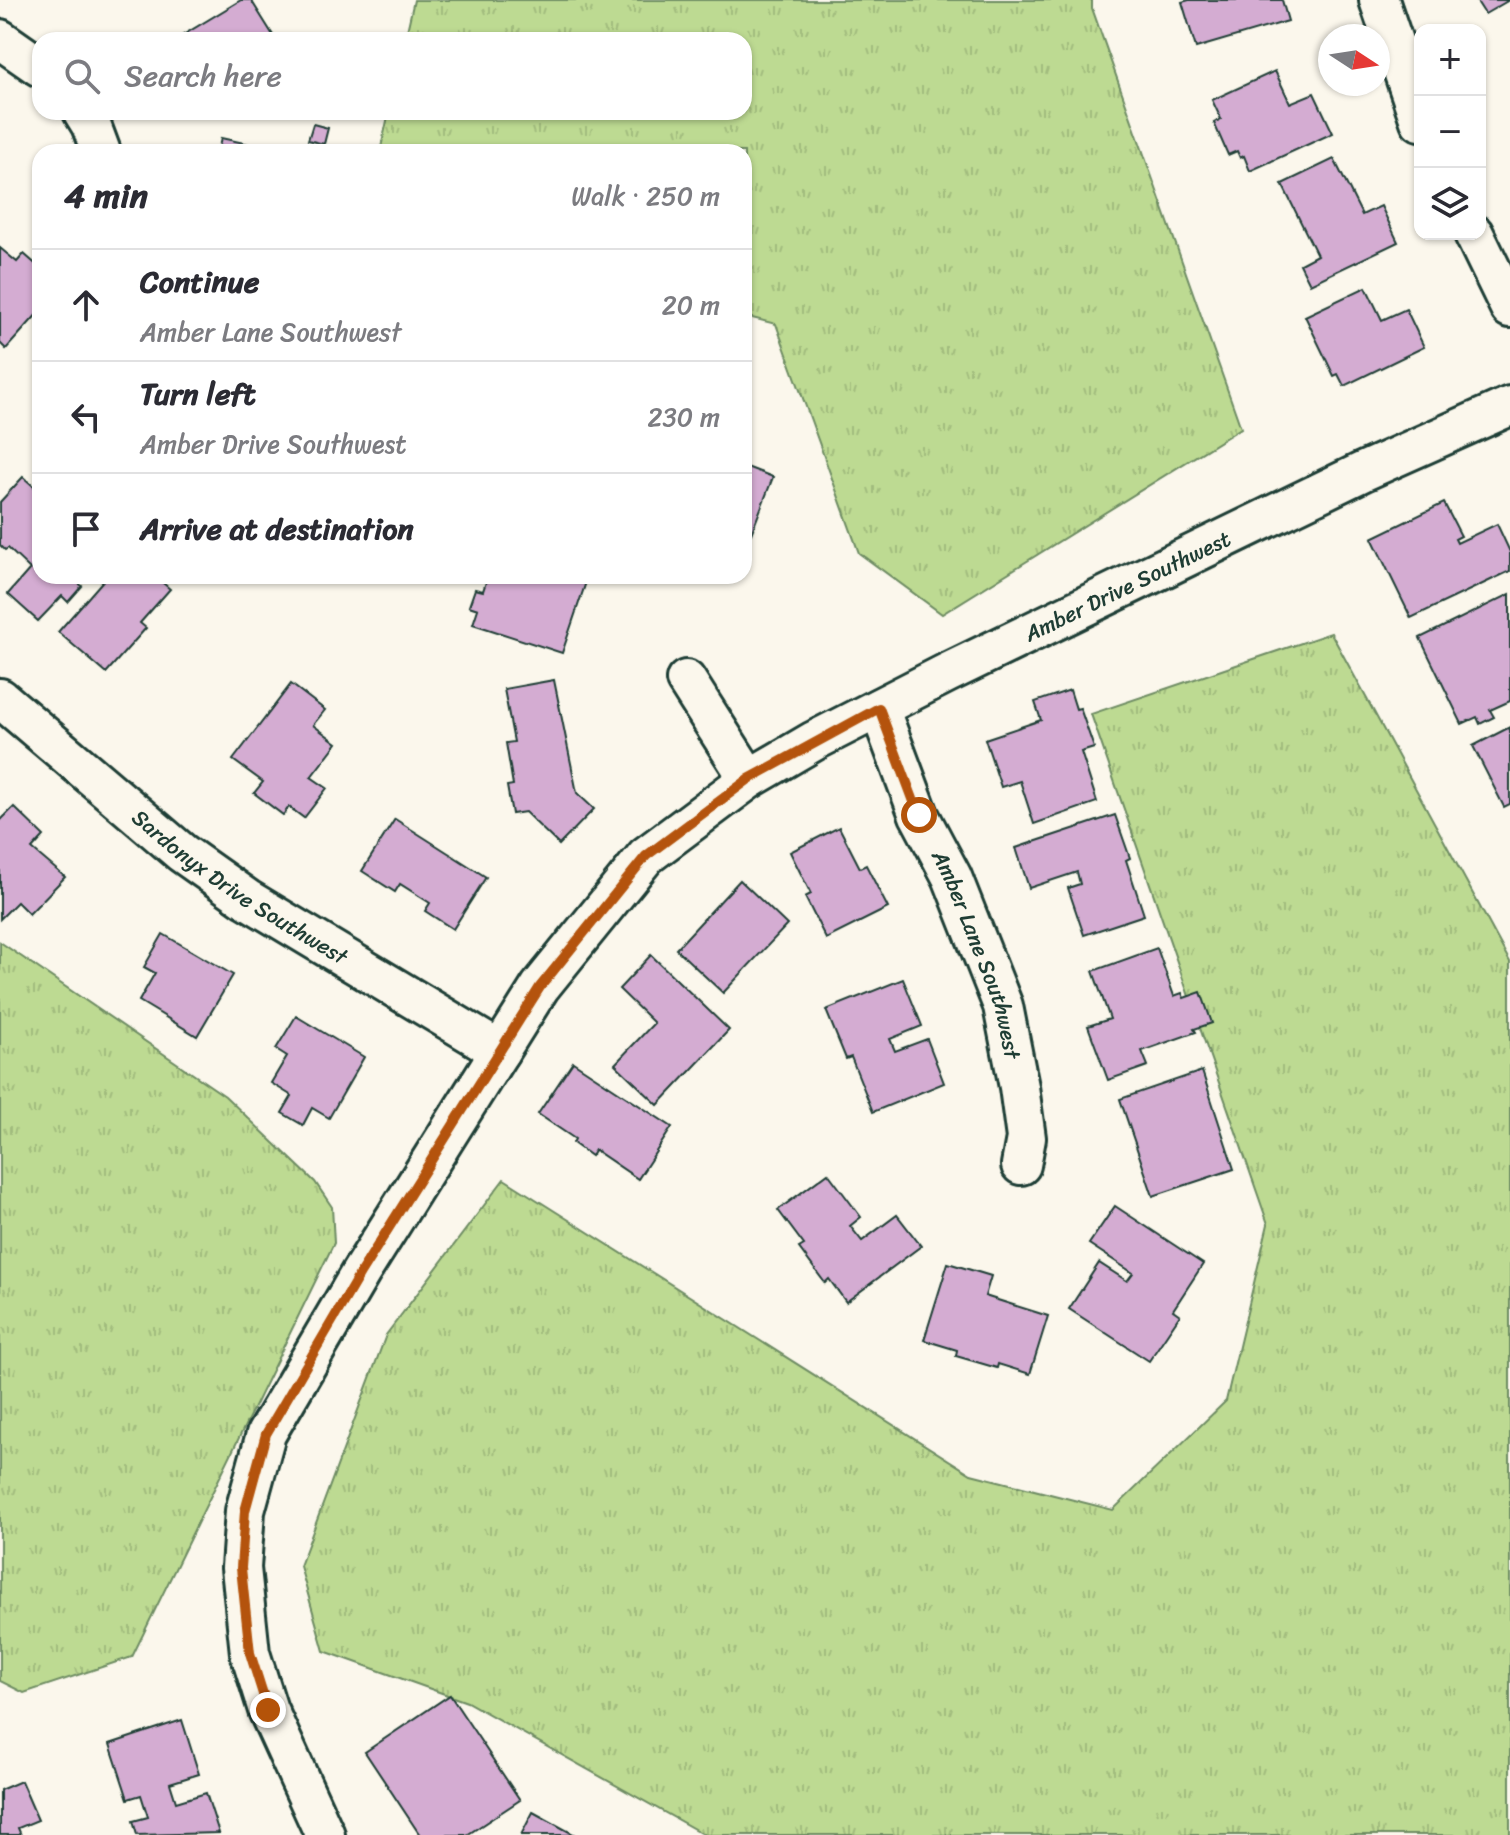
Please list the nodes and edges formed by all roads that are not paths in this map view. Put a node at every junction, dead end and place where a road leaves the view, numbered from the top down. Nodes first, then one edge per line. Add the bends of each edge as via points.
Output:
1 (1379, 0) edge
2 (0, 39) edge
3 (32, 61) edge
4 (1414, 103) edge
5 (88, 120) edge
6 (98, 144) edge
7 (1477, 240) edge
8 (1510, 308) edge
9 (1510, 406) edge
10 (686, 680) dead end
11 (0, 698) edge
12 (879, 708) junction
13 (749, 779) junction
14 (500, 1051) junction
15 (1021, 1165) dead end
16 (325, 1835) edge

1 - 4 street
2 - 3 street
5 - 6 street
7 - 8 street
9 - 12 street, Amber Drive Southwest via 1362,472
10 - 13 street
11 - 14 street, Sardonyx Drive Southwest via 195,863
12 - 13 street, Amber Drive Southwest
12 - 15 street, Amber Lane Southwest via 919,815 952,877 1003,1006 1026,1138
13 - 14 street, Amber Drive Southwest via 646,856 540,987
14 - 16 street, Amber Drive Southwest via 266,1434 245,1511 241,1568 250,1653 268,1710

